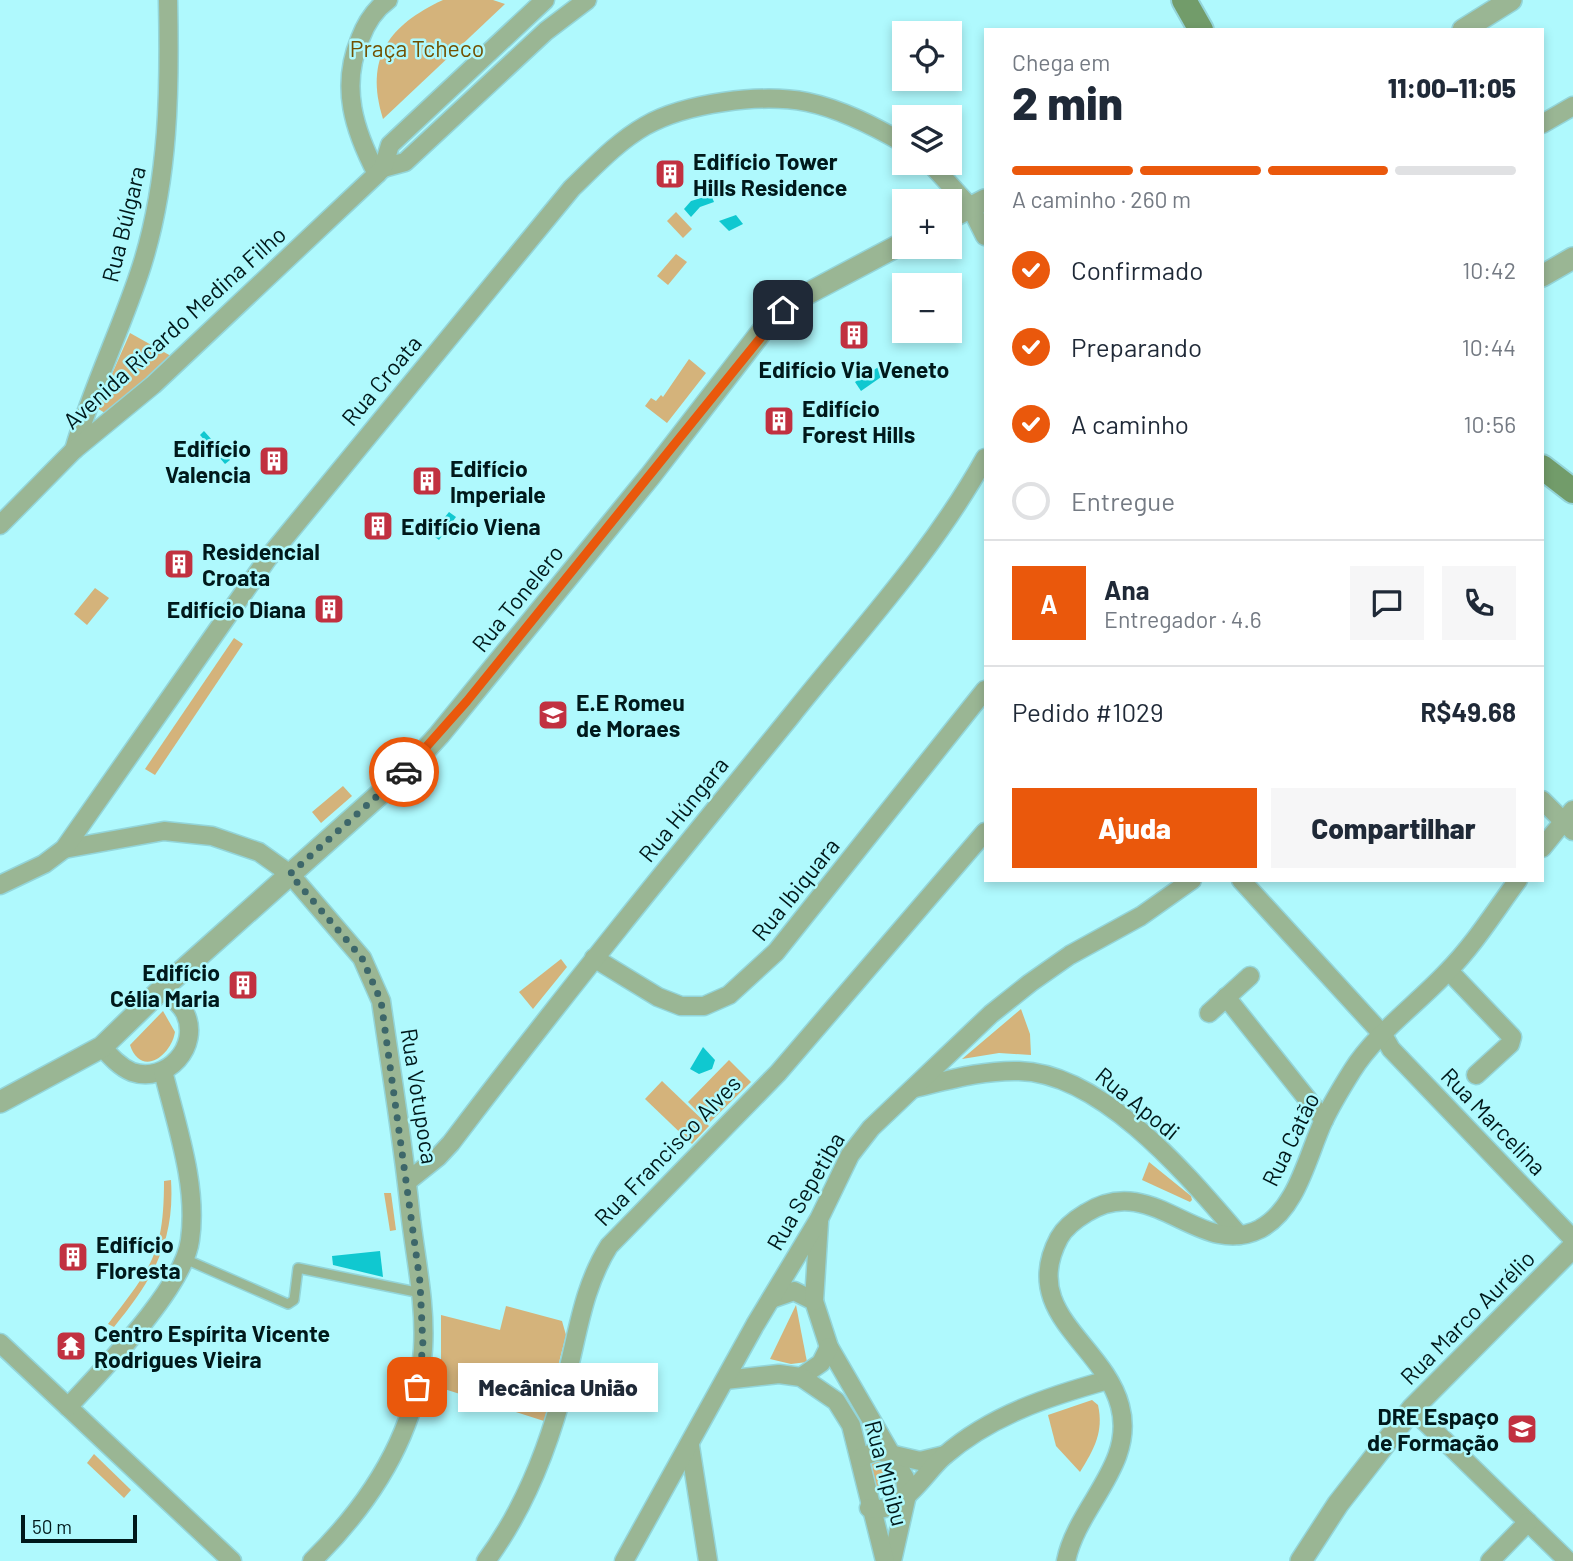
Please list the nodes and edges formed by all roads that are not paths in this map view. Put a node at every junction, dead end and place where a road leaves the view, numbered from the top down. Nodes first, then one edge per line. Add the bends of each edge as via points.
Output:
1 (168, 0) edge
2 (545, 0) edge
3 (554, 0) edge
4 (587, 0) edge
5 (1184, 0) edge
6 (1511, 0) edge
7 (377, 3) edge
8 (566, 15) junction
9 (1200, 28) edge
10 (1466, 28) edge
11 (1573, 106) edge
12 (1544, 123) edge
13 (892, 138) edge
14 (380, 171) junction
15 (944, 175) edge
16 (978, 204) edge
17 (962, 212) edge
18 (984, 231) edge
19 (892, 249) edge
20 (1573, 258) edge
21 (1544, 275) edge
22 (74, 450) junction
23 (984, 460) edge
24 (1544, 469) edge
25 (1573, 491) edge
26 (0, 525) edge
27 (984, 691) edge
28 (1544, 802) edge
29 (1570, 821) edge
30 (984, 833) edge
31 (1544, 846) edge
32 (64, 849) junction
33 (290, 874) junction
34 (1243, 882) edge
35 (1516, 882) edge
36 (1181, 884) edge
37 (0, 885) edge
38 (594, 958) junction
39 (1449, 971) junction
40 (1250, 976) dead end
41 (162, 989) junction
42 (1226, 997) junction
43 (1209, 1013) dead end
44 (1383, 1035) junction
45 (102, 1047) junction
46 (951, 1051) junction
47 (163, 1071) junction
48 (975, 1074) junction
49 (1476, 1075) dead end
50 (926, 1076) junction
51 (945, 1081) junction
52 (911, 1089) junction
53 (0, 1102) edge
54 (1324, 1120) junction
55 (408, 1181) junction
56 (819, 1219) junction
57 (1239, 1235) junction
58 (1573, 1239) edge
59 (1573, 1247) edge
60 (185, 1259) junction
61 (421, 1293) junction
62 (771, 1299) junction
63 (814, 1301) junction
64 (0, 1343) edge
65 (829, 1347) junction
66 (801, 1377) junction
67 (725, 1380) junction
68 (1108, 1380) junction
69 (851, 1386) junction
70 (836, 1401) junction
71 (68, 1407) junction
72 (1412, 1409) junction
73 (690, 1446) junction
74 (894, 1455) junction
75 (945, 1455) junction
76 (860, 1458) junction
77 (907, 1495) junction
78 (869, 1508) junction
79 (1528, 1522) junction
80 (232, 1561) edge
81 (312, 1561) edge
82 (486, 1561) edge
83 (624, 1561) edge
84 (708, 1561) edge
85 (885, 1561) edge
86 (892, 1561) edge
87 (1066, 1561) edge
88 (1301, 1561) edge
89 (1490, 1561) edge
90 (1568, 1561) edge

1 - 22 street, Rua Búlgara via 169,114 153,220 142,263 88,399
2 - 14 street, Avenida Ricardo Medina Filho via 390,145
3 - 8 street
4 - 8 street, Avenida Ricardo Medina Filho
5 - 9 main road
6 - 10 street
7 - 14 street via 355,50 348,84 358,137
8 - 14 street, Avenida Ricardo Medina Filho via 405,162
11 - 12 street
13 - 32 street, Rua Croata via 842,113 805,102 749,100 700,106 646,125 612,149 572,188 311,502
14 - 22 street, Avenida Ricardo Medina Filho via 153,385
15 - 16 street
16 - 17 street
16 - 18 street
19 - 33 street, Rua Tonelero via 805,295 766,326 439,735 407,770
20 - 21 street
22 - 26 street, Avenida Ricardo Medina Filho
23 - 38 street, Rua Húngara via 961,501 902,579
24 - 25 main road
27 - 38 street, Rua Ibiquara via 776,952 729,995 704,1006 681,1006
28 - 29 street
29 - 31 street
30 - 82 street, Rua Francisco Alves via 778,1073 609,1246 592,1273 552,1434 512,1522
32 - 33 street, Rua Votupoca via 146,832 189,832 259,852
32 - 37 street, Rua Croata
33 - 41 street, Rua Tonelero
33 - 55 street, Rua Votupoca via 362,958 374,981 381,1001
34 - 44 street, Rua Marcelina
35 - 39 street, Rua Catão
36 - 46 street, Rua Sepetiba via 1030,983
38 - 55 street, Rua Húngara via 451,1143
39 - 44 street, Rua Catão
39 - 49 street via 1512,1037
40 - 42 street
41 - 45 street, Rua Tonelero
41 - 47 street via 178,1003 189,1027 183,1053
42 - 43 street
42 - 54 street
44 - 54 street, Rua Catão via 1353,1070
44 - 58 street, Rua Marcelina via 1391,1049
45 - 47 street via 135,1073
45 - 53 street
46 - 48 street
46 - 50 street, Rua Sepetiba
47 - 60 street via 192,1208
48 - 51 street, Rua Apodi
48 - 57 street, Rua Apodi via 1022,1071 1047,1075 1096,1095 1178,1167
50 - 51 street, Rua Apodi
50 - 52 street, Rua Sepetiba
51 - 52 street, Rua Apodi
52 - 56 street, Rua Sepetiba via 850,1155
54 - 57 street, Rua Catão via 1288,1203 1272,1221
55 - 61 street, Rua Votupoca
56 - 62 street, Rua Sepetiba
56 - 63 street, Rua Mipibu
57 - 68 street via 1200,1229 1133,1200 1096,1206 1069,1226 1053,1253 1050,1289 1056,1309
59 - 72 street, Rua Marco Aurélio
60 - 61 lane via 288,1304 294,1300 298,1268
60 - 71 street via 148,1318
61 - 81 street, Rua Votupoca via 420,1373 402,1435 363,1504
62 - 63 street via 794,1291
62 - 67 street, Rua Sepetiba
63 - 65 street, Rua Mipibu
64 - 71 street
65 - 66 street via 821,1363
65 - 69 street, Rua Mipibu
66 - 67 street via 779,1374
66 - 70 street, Rua Mipibu
67 - 73 street, Rua Sepetiba
68 - 75 street via 1011,1411
68 - 87 street via 1120,1405 1122,1440 1116,1461 1077,1528
69 - 70 street, Rua Mipibu
69 - 74 street, Rua Mipibu
70 - 76 street, Rua Mipibu via 851,1426
71 - 80 street
72 - 79 street
72 - 88 street, Rua Marco Aurélio via 1338,1503
73 - 83 street, Rua Sepetiba
73 - 84 street
74 - 75 street via 920,1461
74 - 76 street via 877,1451
74 - 77 street, Rua Mipibu
75 - 77 street
76 - 78 street, Rua Mipibu
77 - 78 street via 887,1509
77 - 86 street, Rua Mipibu
78 - 85 street, Rua Mipibu
79 - 89 street
79 - 90 street

